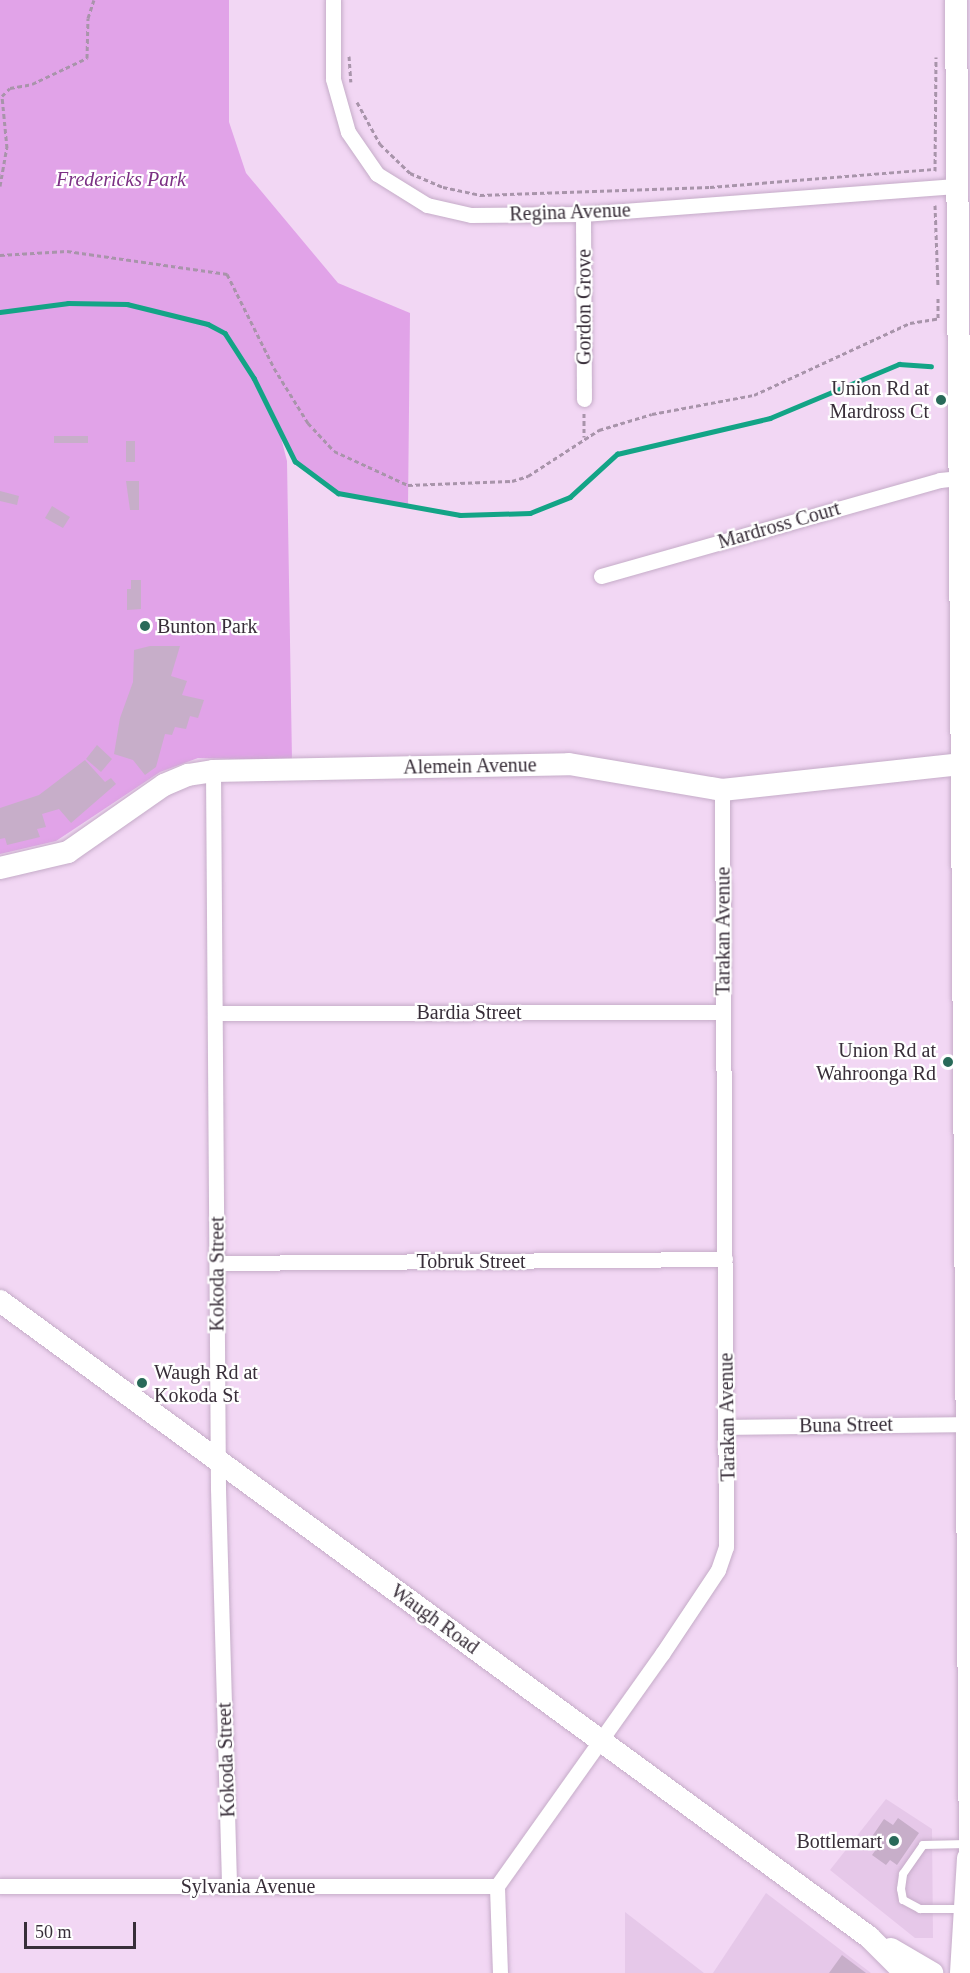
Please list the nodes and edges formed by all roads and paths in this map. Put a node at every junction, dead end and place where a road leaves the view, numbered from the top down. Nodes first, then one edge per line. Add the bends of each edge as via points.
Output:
1 (94, 0) edge
2 (333, 0) edge
3 (956, 0) edge
4 (349, 49) dead end
5 (936, 54) dead end
6 (352, 88) dead end
7 (355, 100) dead end
8 (0, 186) edge
9 (956, 186) junction
10 (935, 205) dead end
11 (583, 214) junction
12 (0, 255) edge
13 (584, 399) joint
14 (584, 438) junction
15 (958, 478) junction
16 (601, 576) dead end
17 (965, 657) edge
18 (963, 764) junction
19 (213, 771) junction
20 (722, 790) junction
21 (966, 819) edge
22 (0, 868) edge
23 (216, 1012) junction
24 (723, 1012) junction
25 (967, 1108) edge
26 (725, 1259) junction
27 (217, 1263) junction
28 (0, 1301) edge
29 (968, 1424) edge
30 (726, 1427) junction
31 (218, 1461) junction
32 (600, 1740) junction
33 (969, 1858) edge
34 (0, 1886) edge
35 (229, 1886) junction
36 (497, 1886) junction
37 (963, 1909) junction
38 (961, 1963) edge
39 (907, 1966) edge
40 (500, 1973) edge
41 (932, 1973) edge

1 - 8 path via 88,18 87,58 32,84 10,88 2,96 7,148
2 - 11 street, Regina Avenue via 333,79 348,132 377,174 427,205 471,215
3 - 9 main road
4 - 6 path
5 - 7 path via 935,171 710,187 480,195 443,187 410,172 380,144
9 - 11 street, Regina Avenue
9 - 15 main road
10 - 14 path via 938,318 910,323 763,392 731,402 652,414
11 - 13 street, Gordon Grove
12 - 14 path via 67,251 227,274 274,368 308,423 334,451 408,485 512,482 528,476
13 - 14 path
15 - 16 street, Mardross Court
15 - 17 main road
17 - 18 main road
18 - 20 main road, Alemein Avenue
18 - 21 main road
19 - 20 main road, Alemein Avenue via 568,764
19 - 22 main road, Alemein Avenue via 188,775 164,785 68,852
19 - 23 street, Kokoda Street
20 - 24 street, Tarakan Avenue
21 - 25 main road
23 - 24 street, Bardia Street
23 - 27 street, Kokoda Street
24 - 26 street, Tarakan Avenue
25 - 29 main road
26 - 27 street, Tobruk Street
26 - 30 street, Tarakan Avenue
27 - 31 street, Kokoda Street
28 - 31 main road, Waugh Road
29 - 30 street, Buna Street
29 - 33 main road
30 - 32 street, Tarakan Avenue via 729,1517 718,1570
31 - 32 main road, Waugh Road
31 - 35 street, Kokoda Street
32 - 36 street, Tarakan Avenue
32 - 39 main road, Waugh Road
33 - 37 main road
33 - 37 lane via 923,1845 903,1874 901,1889 903,1900 911,1906 928,1911
34 - 35 street, Sylvania Avenue
35 - 36 street, Sylvania Avenue
36 - 40 street
37 - 38 main road
38 - 39 main road
39 - 41 main road, Waugh Road

